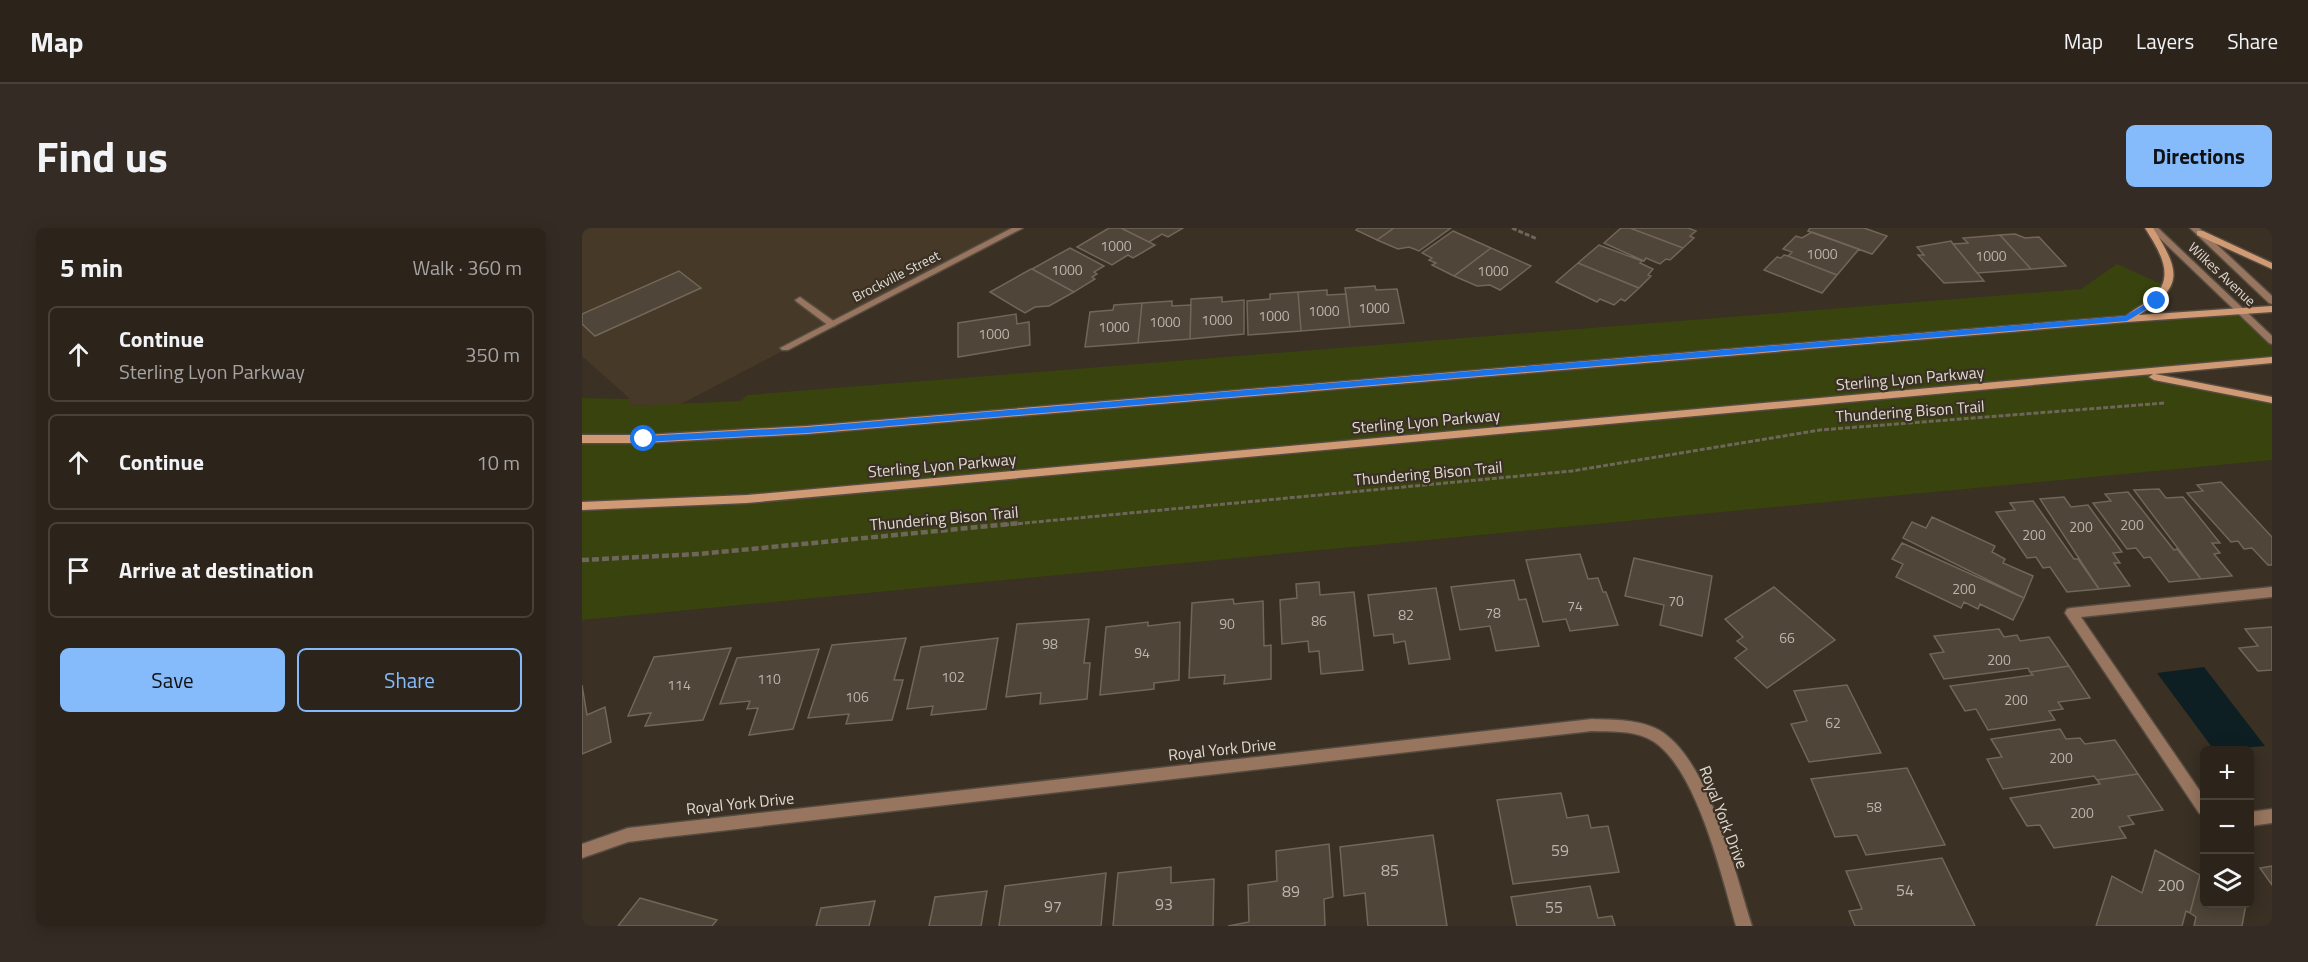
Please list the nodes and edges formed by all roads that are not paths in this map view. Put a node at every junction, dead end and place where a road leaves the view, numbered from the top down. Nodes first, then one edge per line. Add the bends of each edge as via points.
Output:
1 (1019, 228) edge
2 (2151, 228) edge
3 (2197, 231) edge
4 (2272, 266) edge
5 (800, 300) dead end
6 (2272, 301) edge
7 (2272, 309) edge
8 (2241, 310) junction
9 (2127, 319) junction
10 (831, 324) junction
11 (2272, 341) edge
12 (784, 348) dead end
13 (2272, 360) edge
14 (2138, 374) junction
15 (2272, 400) edge
16 (582, 439) edge
17 (582, 506) edge
18 (2272, 592) edge
19 (2200, 801) edge
20 (2272, 816) edge
21 (2254, 818) edge
22 (582, 851) edge
23 (1744, 926) edge

1 - 10 street, Brockville Street
2 - 8 street, Wilkes Avenue
2 - 9 main road via 2171,270 2168,287 2157,301
3 - 4 main road
3 - 6 street, Wilkes Avenue
5 - 10 street
7 - 8 main road
8 - 9 main road
8 - 11 street, Wilkes Avenue
9 - 16 main road via 818,429
10 - 12 street, Brockville Street
13 - 14 main road, Sterling Lyon Parkway
14 - 15 main road
14 - 17 main road, Sterling Lyon Parkway via 747,499
18 - 19 street via 2071,613
20 - 21 street
22 - 23 street, Royal York Drive via 628,835 667,830 1592,725 1624,726 1655,735 1683,760 1699,791

